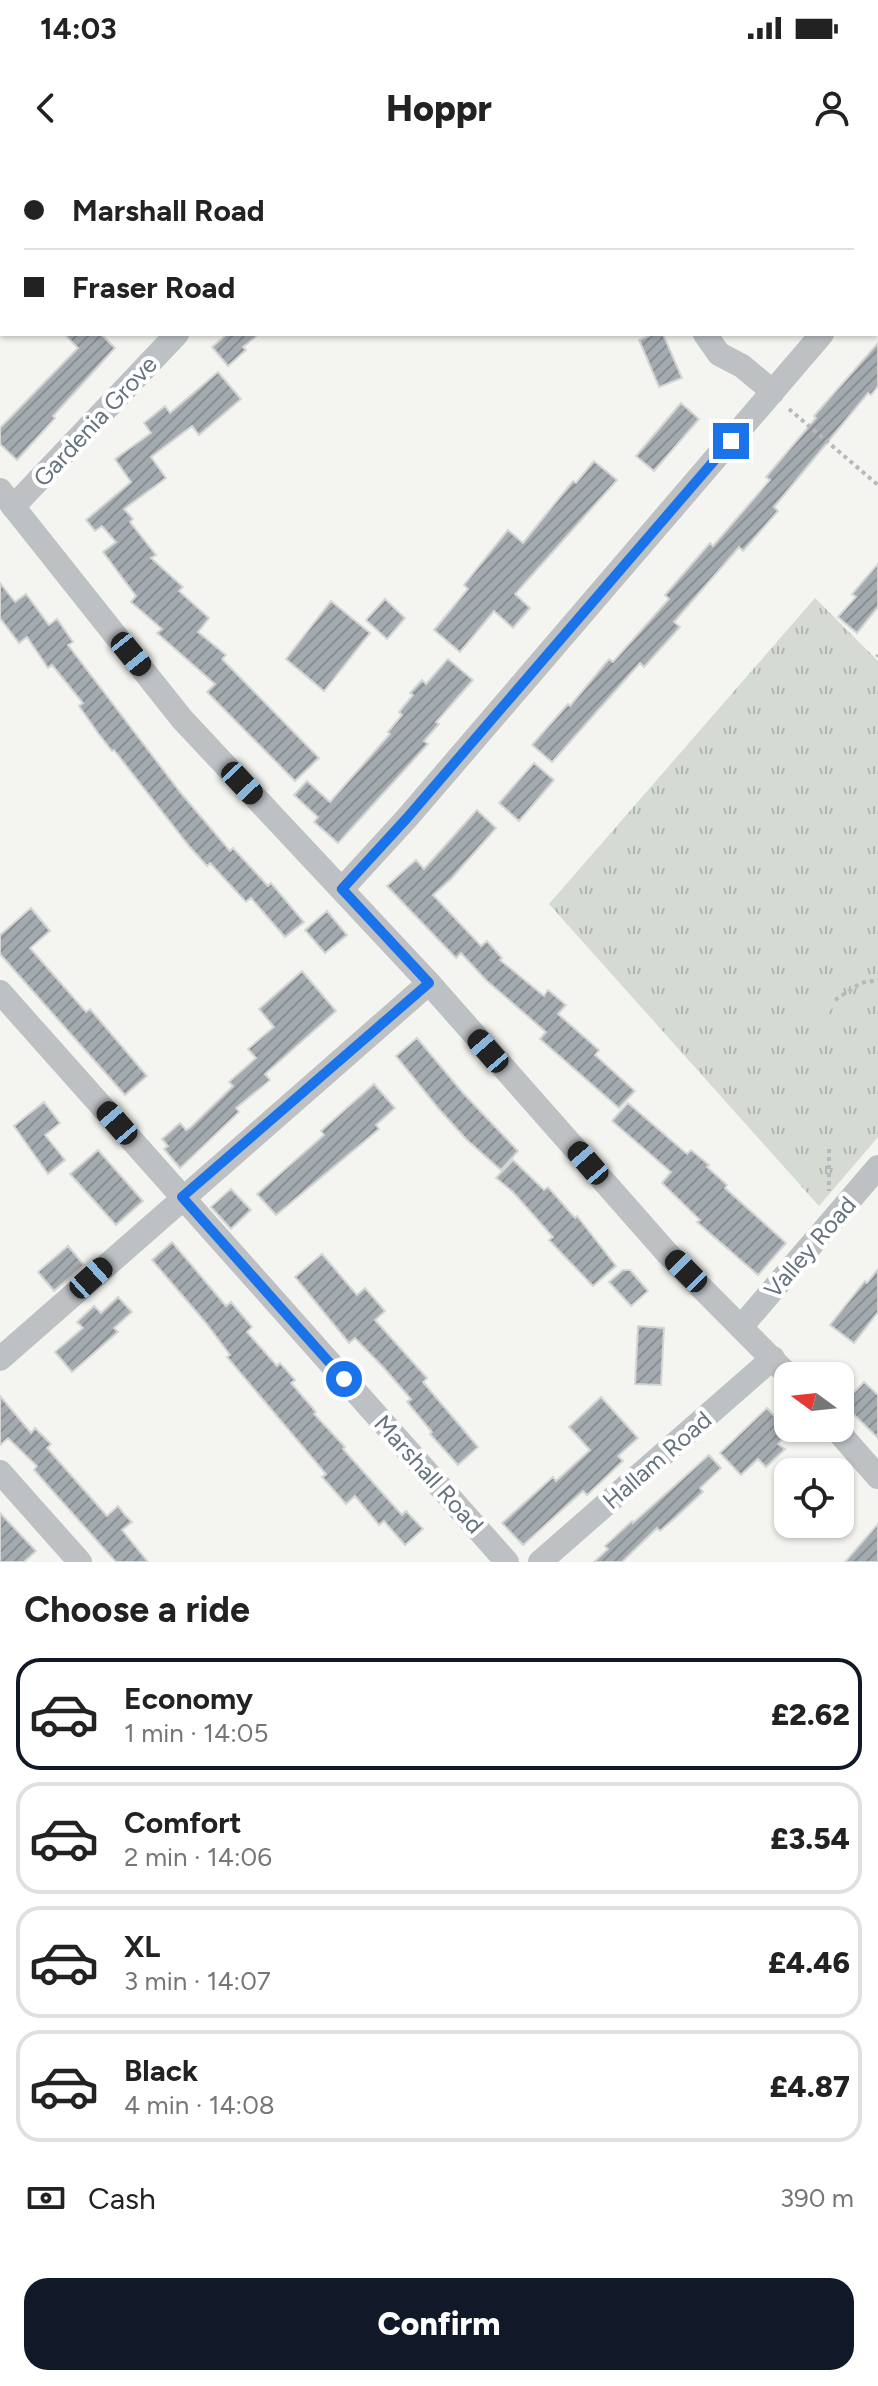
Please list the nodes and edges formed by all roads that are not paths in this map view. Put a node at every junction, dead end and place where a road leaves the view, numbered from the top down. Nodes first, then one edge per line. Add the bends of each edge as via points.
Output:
1 (175, 336) edge
2 (706, 336) edge
3 (820, 336) edge
4 (772, 393) junction
5 (7, 499) edge
6 (342, 889) junction
7 (429, 983) junction
8 (0, 992) edge
9 (878, 1167) edge
10 (182, 1197) junction
11 (741, 1327) junction
12 (0, 1359) edge
13 (776, 1362) edge
14 (774, 1373) edge
15 (847, 1442) edge
16 (0, 1472) edge
17 (878, 1477) edge
18 (80, 1562) edge
19 (507, 1562) edge
20 (540, 1562) edge

1 - 5 street, Gardenia Grove
2 - 4 street via 719,354
3 - 4 street
4 - 6 street
5 - 6 street via 182,719
6 - 7 street
7 - 10 street
7 - 11 street via 667,1253
8 - 10 street, Marshall Road
9 - 11 street, Valley Road
10 - 12 street
10 - 19 street, Marshall Road
11 - 13 street
14 - 20 street, Hallam Road
15 - 17 street
16 - 18 street

